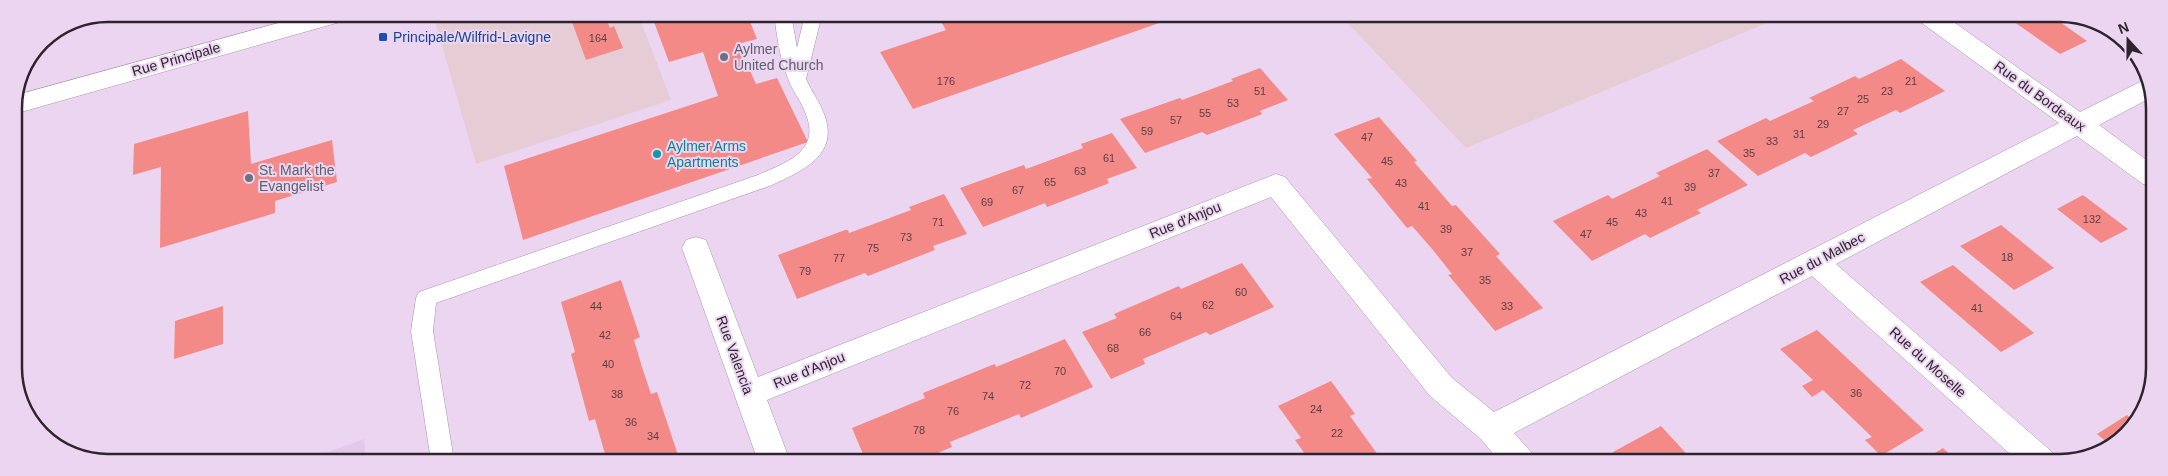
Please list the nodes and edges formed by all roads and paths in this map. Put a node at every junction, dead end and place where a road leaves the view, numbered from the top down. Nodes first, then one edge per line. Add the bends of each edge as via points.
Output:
1 (310, 22) edge
2 (783, 22) edge
3 (812, 22) edge
4 (1938, 22) edge
5 (797, 80) junction
6 (2144, 91) edge
7 (23, 102) edge
8 (2078, 124) junction
9 (2146, 173) edge
10 (696, 248) dead end
11 (1815, 262) junction
12 (749, 394) junction
13 (1492, 429) junction
14 (1513, 453) edge
15 (2031, 453) edge
16 (442, 454) edge
17 (771, 454) edge

1 - 7 street, Rue Principale
2 - 5 lane
3 - 5 lane
4 - 8 street, Rue du Bordeaux
5 - 16 lane via 815,114 820,133 814,152 796,166 681,211 426,298 422,332
6 - 8 street, Rue du Malbec
8 - 9 street, Rue du Bordeaux
8 - 11 street, Rue du Malbec
10 - 12 street, Rue Valencia
11 - 13 street, Rue du Malbec
11 - 15 street, Rue du Moselle
12 - 13 street, Rue d'Anjou via 1276,184 1440,387
12 - 17 street, Rue Valencia
13 - 14 street, Rue d'Anjou

